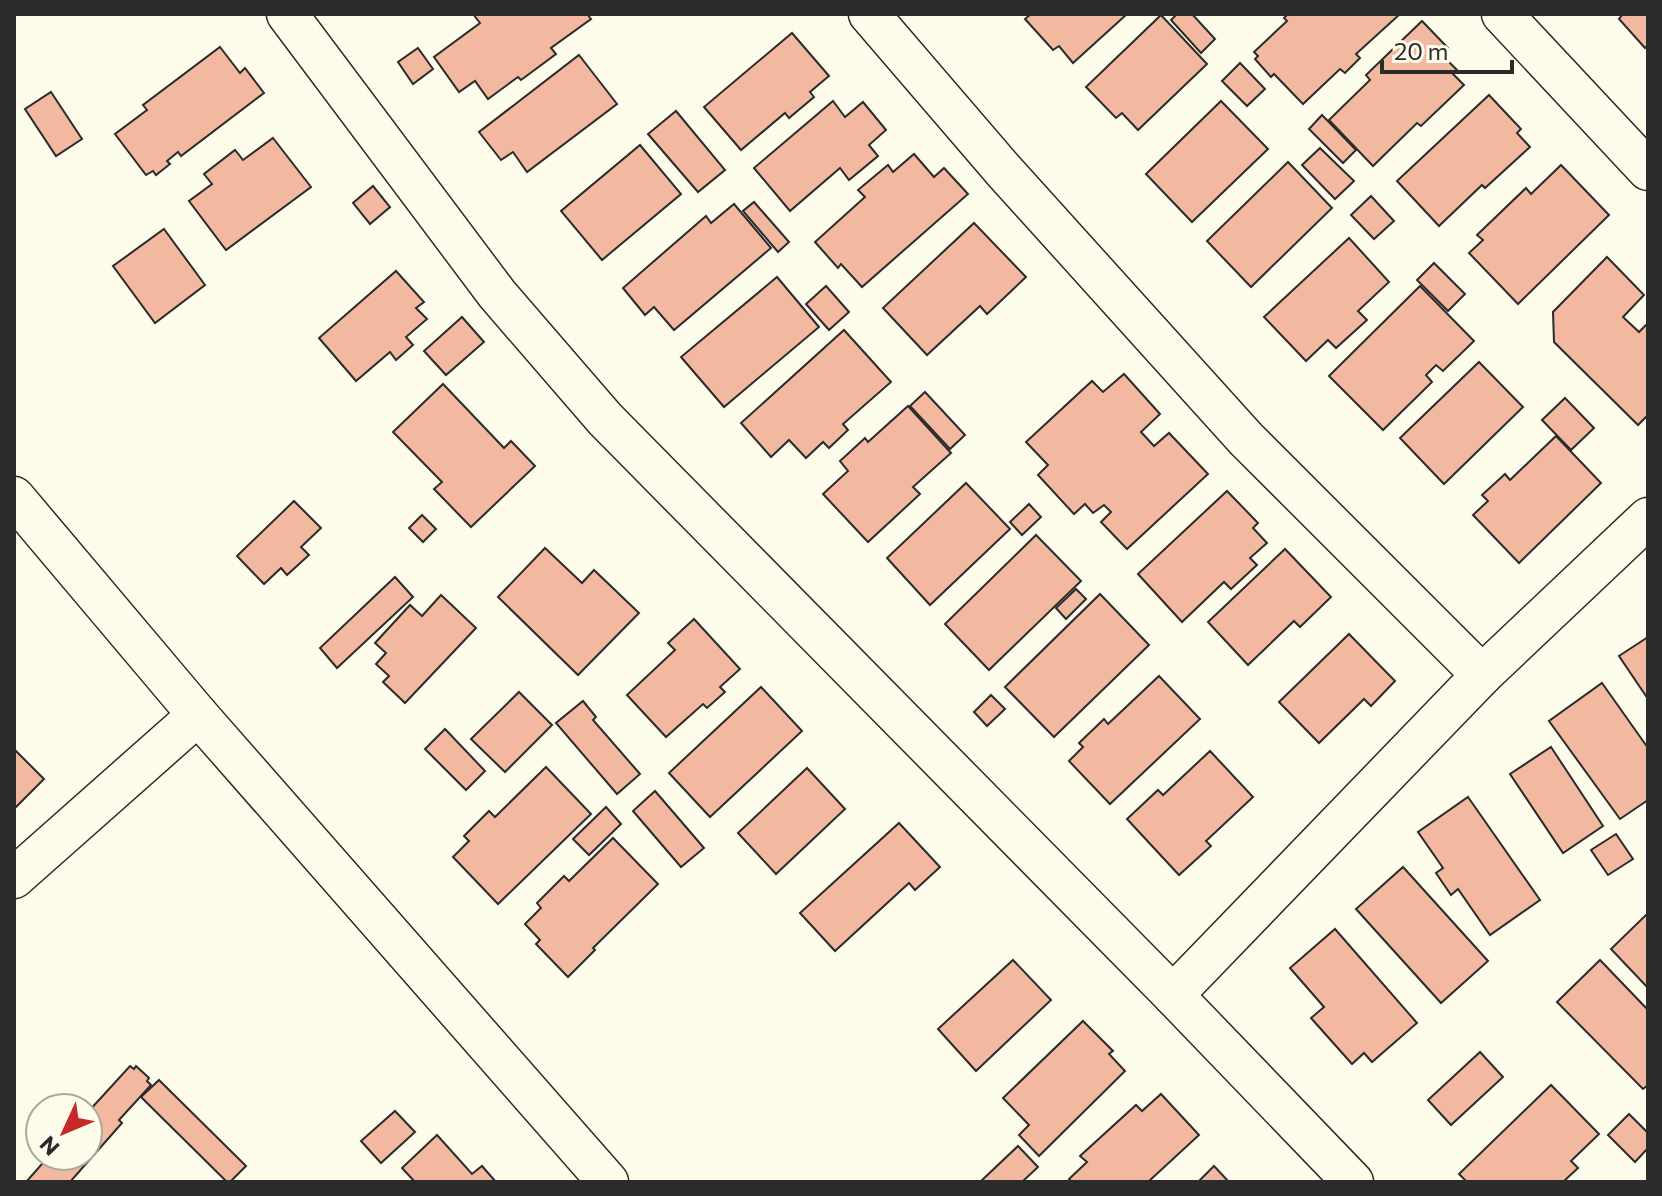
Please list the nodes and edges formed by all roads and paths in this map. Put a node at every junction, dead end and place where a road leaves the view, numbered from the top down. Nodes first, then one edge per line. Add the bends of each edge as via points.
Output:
1 (287, 14) edge
2 (869, 14) edge
3 (1502, 14) edge
4 (1648, 170) edge
5 (14, 497) edge
6 (1648, 518) edge
7 (1482, 675) junction
8 (198, 715) junction
9 (14, 878) edge
10 (1173, 995) junction
11 (608, 1182) edge
12 (1353, 1182) edge

1 - 10 street via 497,294 605,419
2 - 7 street via 1246,439
3 - 4 street
5 - 8 street
6 - 7 street
7 - 10 street
8 - 9 street
8 - 11 street
10 - 12 street

